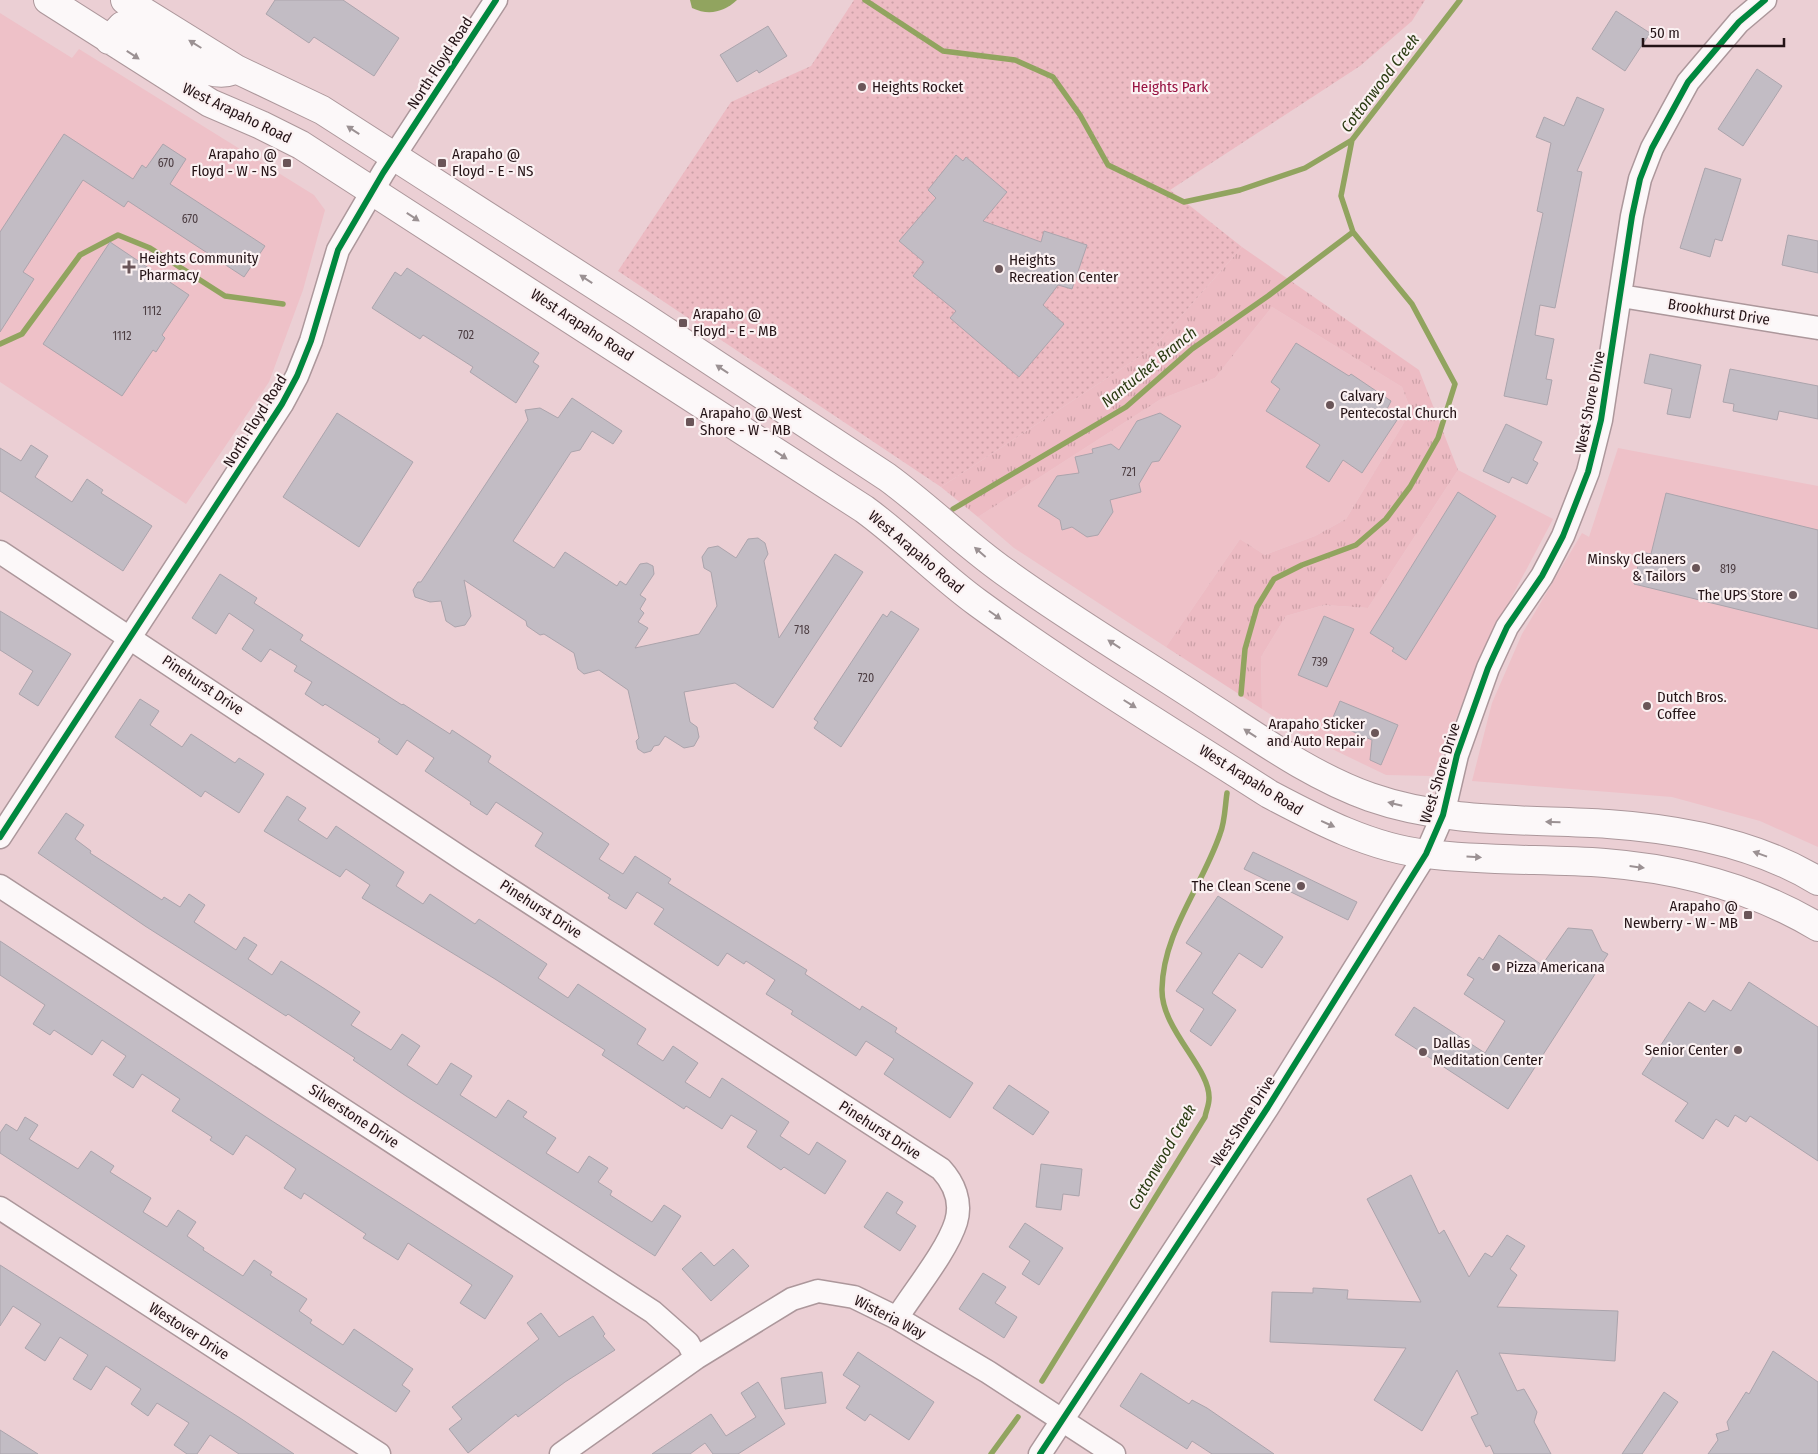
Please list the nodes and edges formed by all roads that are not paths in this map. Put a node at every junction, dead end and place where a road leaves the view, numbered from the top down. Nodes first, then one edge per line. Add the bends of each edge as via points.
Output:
1 (48, 0) edge
2 (125, 0) edge
3 (496, 0) edge
4 (1765, 0) edge
5 (109, 40) junction
6 (236, 69) junction
7 (394, 156) junction
8 (372, 190) junction
9 (1621, 296) junction
10 (1818, 328) edge
11 (762, 396) junction
12 (740, 428) junction
13 (0, 552) edge
14 (132, 638) junction
15 (1443, 815) junction
16 (0, 837) edge
17 (1426, 854) junction
18 (1818, 881) edge
19 (0, 886) edge
20 (1818, 927) edge
21 (0, 1208) edge
22 (897, 1318) junction
23 (696, 1358) junction
24 (1063, 1420) junction
25 (379, 1454) edge
26 (561, 1454) edge
27 (1040, 1454) edge
28 (1114, 1454) edge

1 - 5 main road, West Arapaho Road
6 -> 2 main road
3 - 7 street, North Floyd Road
4 - 9 street, West Shore Drive via 1739,22 1688,82 1652,148 1640,179 1632,216
5 - 6 main road via 122,26 131,26 195,67 222,75
5 -> 8 main road, West Arapaho Road via 210,103 301,145
7 -> 6 main road via 322,110
7 - 8 street, North Floyd Road
11 -> 7 main road
8 -> 12 main road, West Arapaho Road
8 - 14 street, North Floyd Road via 338,250 311,341 293,383
9 - 10 street, Brookhurst Drive
9 - 15 street, West Shore Drive via 1602,420 1588,472 1563,536 1542,576 1507,627 1488,668 1457,755
11 - 12 main road
15 -> 11 main road via 1368,796 1311,770 1267,744 1003,571 914,497
12 -> 17 main road, West Arapaho Road via 894,530 956,586 1004,621 1269,794 1356,837
13 - 14 street, Pinehurst Drive
14 - 16 street, North Floyd Road
14 - 22 street, Pinehurst Drive via 464,860 940,1169 950,1179 956,1193 956,1222 943,1248
15 - 17 street, West Shore Drive
18 -> 15 main road via 1759,853 1678,831 1612,824 1478,820
17 -> 20 main road, West Arapaho Road via 1606,864 1669,871 1740,889 1788,909
17 - 24 street, West Shore Drive via 1268,1107
19 - 23 street, Silverstone Drive via 653,1312 688,1343
21 - 25 street, Westover Drive
22 - 23 street, Wisteria Way via 854,1297 818,1291 792,1299
22 - 24 street, Wisteria Way
23 - 26 street, Wisteria Way
24 - 27 street, West Shore Drive
24 - 28 street, Wisteria Way

